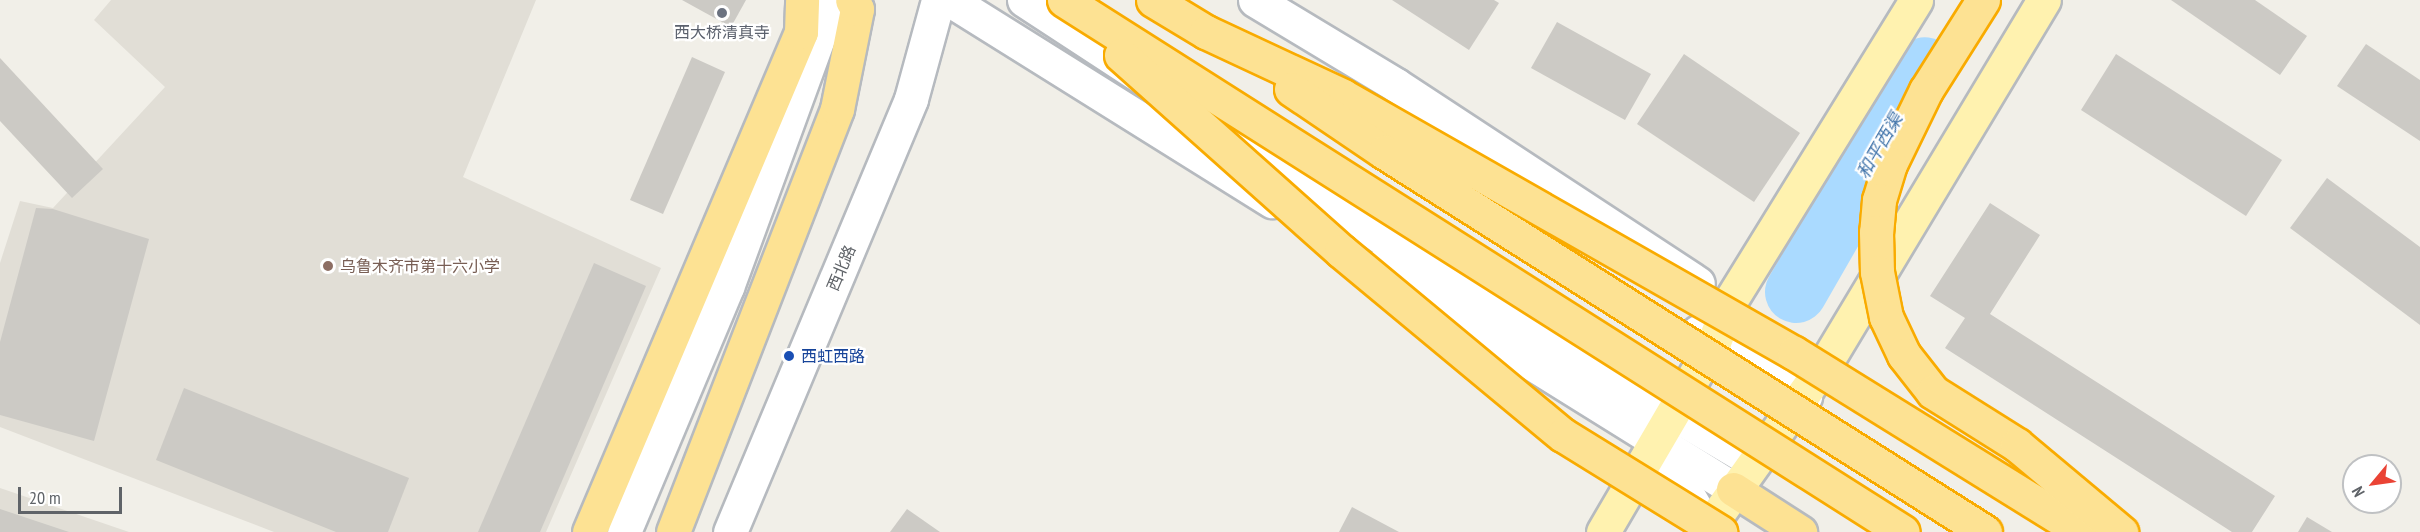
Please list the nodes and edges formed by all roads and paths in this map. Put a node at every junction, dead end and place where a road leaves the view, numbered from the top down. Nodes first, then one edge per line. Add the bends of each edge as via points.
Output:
1 (802, 0) edge
2 (832, 0) edge
3 (852, 0) edge
4 (938, 0) edge
5 (951, 0) edge
6 (1024, 0) edge
7 (1061, 0) edge
8 (1154, 0) edge
9 (1172, 0) edge
10 (1255, 0) edge
11 (1916, 0) edge
12 (1983, 0) edge
13 (2044, 0) edge
14 (1206, 32) junction
15 (1730, 303) junction
16 (1714, 342) junction
17 (1825, 364) junction
18 (1805, 396) junction
19 (1673, 415) junction
20 (1656, 442) junction
21 (1754, 462) junction
22 (1733, 489) junction
23 (1711, 531) edge
24 (589, 532) edge
25 (624, 532) edge
26 (673, 532) edge
27 (730, 532) edge
28 (1603, 532) edge
29 (1800, 532) edge
30 (1903, 532) edge
31 (1985, 532) edge
32 (2084, 532) edge
33 (2100, 532) edge
34 (2121, 532) edge

1 - 24 highway via 801,32
2 - 25 main road via 727,287
3 - 26 highway via 857,9 837,109
4 - 27 main road, 西北路 via 912,99
5 - 20 main road
6 - 19 main road via 1416,261
7 - 23 highway, bridge via 1341,251 1563,435
7 - 30 highway, bridge
8 - 14 highway, bridge
9 - 16 main road
10 - 15 main road via 1396,85
11 - 15 main road
12 - 34 highway, bridge via 1926,90 1890,164 1879,200 1876,232 1877,272 1886,317 1904,355 1933,392 2017,445
13 - 17 main road
14 - 31 highway, bridge via 1384,152
14 - 32 highway, bridge via 1343,96 1682,288 1794,352
15 - 16 main road
15 - 17 main road
16 - 18 main road
16 - 19 main road
17 - 18 main road
17 - 33 main road
18 - 21 main road
19 - 20 main road
19 - 21 main road
20 - 22 main road
20 - 23 main road
20 - 28 main road
21 - 22 main road
22 - 23 main road
22 - 29 highway

